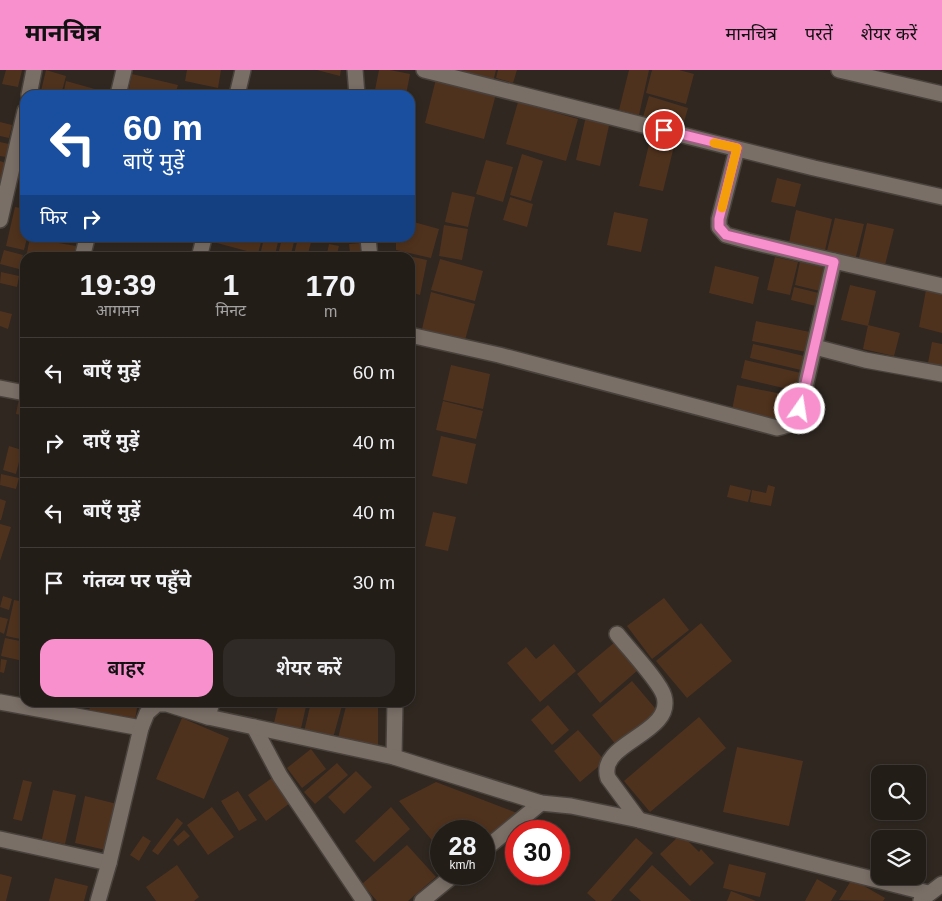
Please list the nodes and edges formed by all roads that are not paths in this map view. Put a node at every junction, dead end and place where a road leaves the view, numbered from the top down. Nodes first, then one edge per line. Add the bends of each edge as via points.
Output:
1 (34, 70) edge
2 (124, 70) edge
3 (243, 70) edge
4 (355, 70) edge
5 (424, 70) edge
6 (840, 70) edge
7 (30, 90) edge
8 (119, 90) edge
9 (238, 90) edge
10 (357, 90) edge
11 (942, 94) edge
12 (20, 133) edge
13 (737, 148) junction
14 (942, 197) edge
15 (0, 220) edge
16 (834, 262) junction
17 (942, 286) edge
18 (415, 336) edge
19 (815, 348) junction
20 (942, 374) edge
21 (0, 388) edge
22 (20, 392) edge
23 (617, 634) dead end
24 (0, 702) edge
25 (20, 704) edge
26 (52, 707) edge
27 (154, 707) edge
28 (188, 707) edge
29 (395, 707) edge
30 (83, 710) edge
31 (210, 710) edge
32 (254, 727) junction
33 (141, 728) junction
34 (394, 757) junction
35 (541, 803) junction
36 (638, 820) junction
37 (0, 839) edge
38 (495, 841) edge
39 (109, 863) junction
40 (942, 884) edge
41 (442, 885) edge
42 (924, 897) edge
43 (98, 901) edge
44 (364, 901) edge
45 (422, 901) edge

1 - 7 street
2 - 8 street
3 - 9 street
4 - 10 street
5 - 13 street
6 - 11 street
12 - 15 street
13 - 14 street
13 - 16 street via 719,227 726,235
16 - 17 street
16 - 19 street
18 - 19 street via 777,428 796,420
19 - 20 street
21 - 22 street
23 - 36 street via 659,686 666,708 661,718 606,765 608,778
24 - 25 street
26 - 30 street
27 - 33 street via 147,713
28 - 31 street
29 - 34 street
30 - 33 street
31 - 32 street
32 - 34 street
32 - 44 street via 280,776
33 - 39 street
34 - 35 street
35 - 36 street
35 - 38 street
36 - 42 street
37 - 39 street
39 - 43 street
40 - 42 street
41 - 45 street

